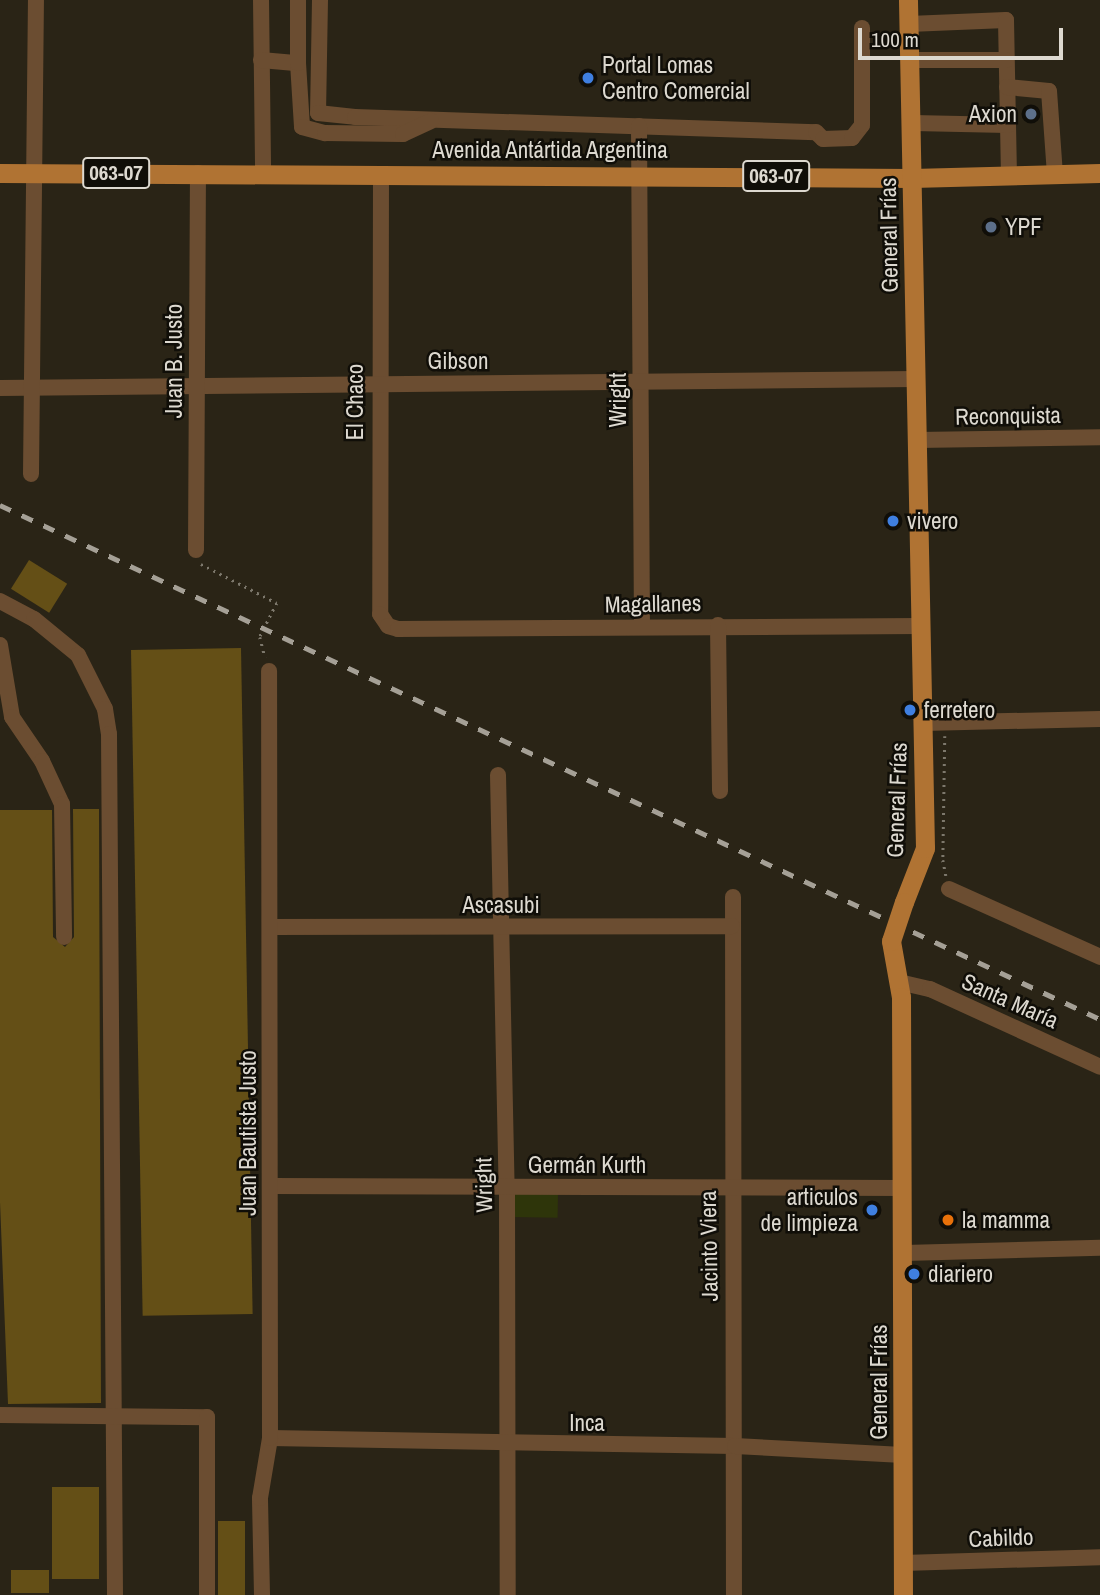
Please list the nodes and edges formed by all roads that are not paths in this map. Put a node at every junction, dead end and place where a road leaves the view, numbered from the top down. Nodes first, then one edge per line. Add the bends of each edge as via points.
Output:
1 (36, 0) edge
2 (261, 0) edge
3 (298, 0) edge
4 (320, 0) edge
5 (908, 0) edge
6 (909, 24) junction
7 (862, 27) dead end
8 (261, 60) junction
9 (911, 60) junction
10 (1006, 60) junction
11 (298, 63) junction
12 (1007, 88) junction
13 (433, 120) junction
14 (913, 123) junction
15 (1007, 125) junction
16 (639, 127) junction
17 (0, 173) edge
18 (35, 173) junction
19 (198, 173) junction
20 (639, 173) junction
21 (1100, 173) edge
22 (263, 174) junction
23 (1055, 174) junction
24 (382, 175) junction
25 (1009, 175) junction
26 (912, 178) junction
27 (916, 379) junction
28 (640, 383) junction
29 (377, 384) junction
30 (197, 386) junction
31 (0, 388) edge
32 (31, 389) junction
33 (1100, 437) edge
34 (917, 440) junction
35 (31, 474) dead end
36 (196, 550) road end
37 (0, 601) edge
38 (718, 625) junction
39 (388, 626) joint
40 (920, 626) junction
41 (642, 627) junction
42 (0, 645) edge
43 (269, 671) road end
44 (1100, 719) edge
45 (923, 723) junction
46 (498, 775) dead end
47 (720, 791) dead end
48 (949, 889) road end
49 (733, 897) dead end
50 (732, 926) junction
51 (270, 927) junction
52 (503, 928) junction
53 (64, 937) dead end
54 (1100, 957) edge
55 (900, 982) junction
56 (1100, 1067) edge
57 (271, 1186) junction
58 (507, 1188) junction
59 (903, 1188) junction
60 (731, 1189) junction
61 (1100, 1248) edge
62 (904, 1253) junction
63 (0, 1415) edge
64 (116, 1417) junction
65 (270, 1438) junction
66 (509, 1445) junction
67 (735, 1446) junction
68 (903, 1455) junction
69 (1100, 1557) edge
70 (903, 1563) junction
71 (115, 1595) edge
72 (206, 1595) edge
73 (262, 1595) edge
74 (508, 1595) edge
75 (734, 1595) edge
76 (903, 1595) edge

1 - 18 street
2 - 8 street
3 - 11 street
4 - 13 street via 318,113
5 - 6 main road, General Frías
6 - 9 main road, General Frías
6 - 10 street via 1006,20
7 - 16 street via 862,125 852,138 823,139 816,132
8 - 11 street
8 - 22 street
9 - 10 street
9 - 14 main road, General Frías
10 - 12 street
11 - 13 street via 302,127 325,133 403,134
12 - 15 street
12 - 23 street via 1049,91
13 - 16 street
14 - 15 street
14 - 26 main road, General Frías
15 - 25 street
16 - 20 street, Wright
17 - 18 main road, Avenida Antártida Argentina / 063-07
18 - 19 main road, Avenida Antártida Argentina / 063-07
18 - 32 street
19 - 22 main road, Avenida Antártida Argentina / 063-07
19 - 30 street, Juan B. Justo
20 - 24 main road, Avenida Antártida Argentina / 063-07
20 - 26 main road, Avenida Antártida Argentina / 063-07
20 - 28 street, Wright
21 - 23 main road, Avenida Antártida Argentina / 063-07
22 - 24 main road, Avenida Antártida Argentina / 063-07
23 - 25 main road, Avenida Antártida Argentina / 063-07
24 - 29 street, El Chaco
25 - 26 main road, Avenida Antártida Argentina / 063-07
26 - 27 main road, General Frías
27 - 28 street, Gibson
27 - 34 main road, General Frías
28 - 29 street, Gibson
28 - 41 street, Wright
29 - 30 street, Gibson
29 - 39 street, El Chaco via 380,614
30 - 32 street, Gibson
30 - 36 street, Juan B. Justo
31 - 32 street, Gibson
32 - 35 street
33 - 34 street, Reconquista
34 - 40 main road, General Frías
37 - 64 street via 34,619 78,655 105,709
38 - 40 street, Magallanes
38 - 41 street, Magallanes
38 - 47 street
39 - 41 street, Magallanes
40 - 45 main road, General Frías
42 - 53 street via 12,717 42,761 62,804
43 - 51 street, Juan Bautista Justo
44 - 45 street
45 - 55 main road, General Frías, bridge via 923,860 891,941
46 - 52 street, Wright
48 - 54 street
49 - 50 street, Jacinto Viera
50 - 52 street, Ascasubi
50 - 60 street, Jacinto Viera
51 - 52 street, Ascasubi
51 - 57 street, Juan Bautista Justo
52 - 58 street, Wright
55 - 56 street, Santa María via 930,989
55 - 59 main road, General Frías
57 - 58 street, Germán Kurth
57 - 65 street, Juan Bautista Justo
58 - 60 street, Germán Kurth
58 - 66 street, Wright
59 - 60 street, Germán Kurth
59 - 62 main road, General Frías
60 - 67 street, Jacinto Viera
61 - 62 street
62 - 68 main road, General Frías
63 - 64 street
64 - 71 street
64 - 72 street via 206,1417
65 - 66 street, Inca
65 - 73 street, Juan Bautista Justo via 260,1498
66 - 67 street, Inca
66 - 74 street, Wright
67 - 68 street, Inca
67 - 75 street, Jacinto Viera
68 - 70 main road, General Frías
69 - 70 street, Cabildo
70 - 76 main road, General Frías

